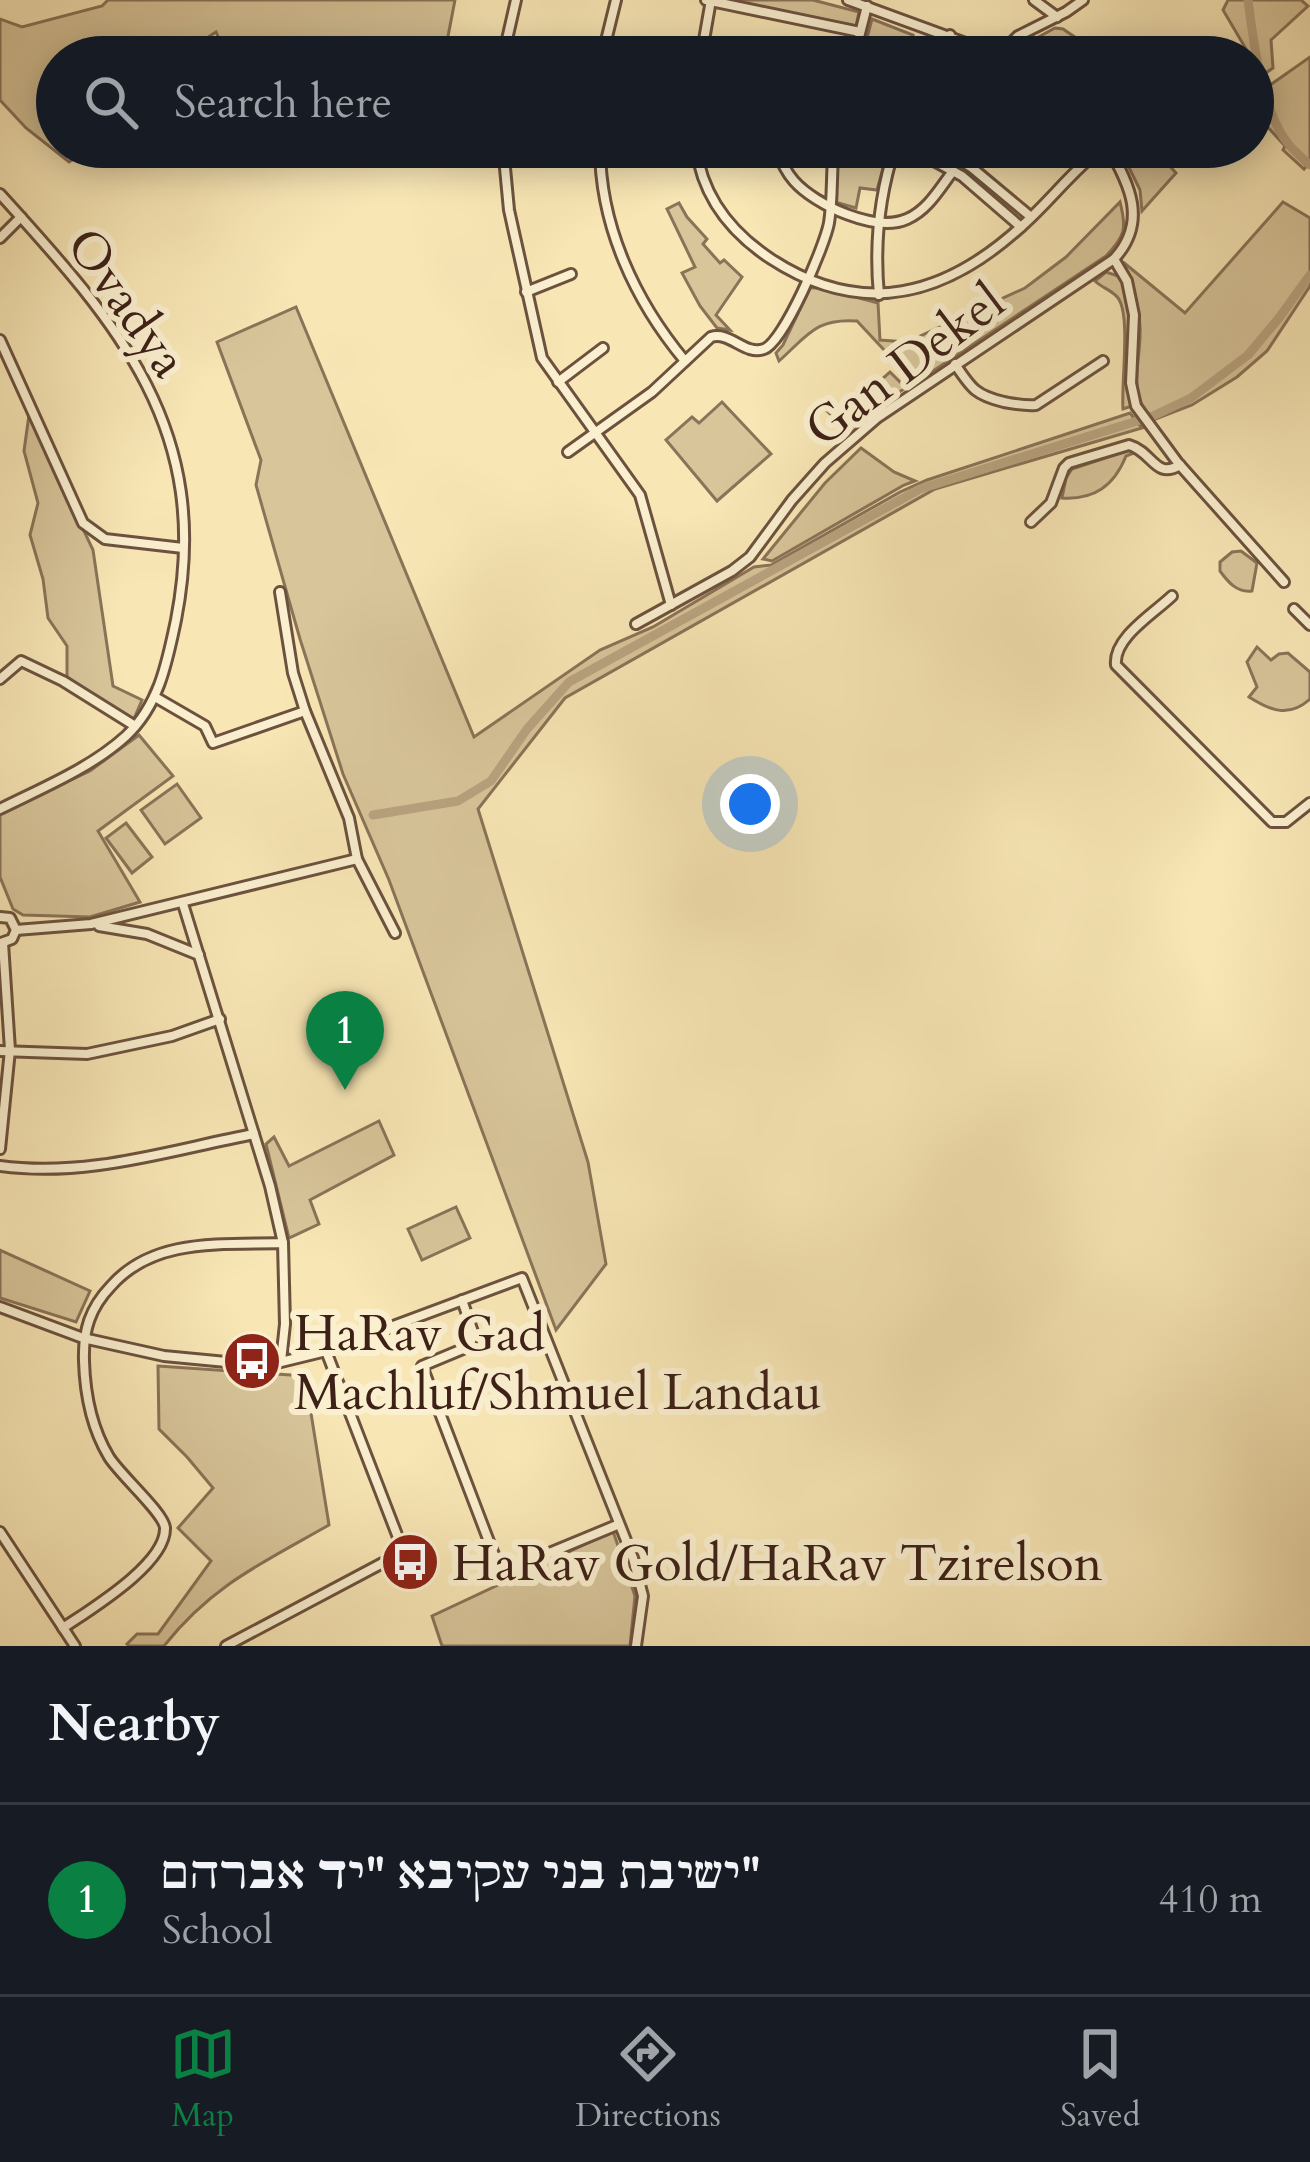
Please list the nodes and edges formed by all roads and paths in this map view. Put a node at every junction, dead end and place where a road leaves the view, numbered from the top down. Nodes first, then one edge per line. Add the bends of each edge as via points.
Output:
1 (516, 0) edge
2 (616, 0) edge
3 (709, 0) edge
4 (848, 0) edge
5 (1034, 0) edge
6 (1083, 0) edge
7 (867, 6) junction
8 (1057, 17) junction
9 (860, 32) junction
10 (950, 35) edge
11 (508, 36) edge
12 (607, 36) edge
13 (704, 36) edge
14 (859, 36) edge
15 (1018, 36) edge
16 (505, 168) edge
17 (601, 168) edge
18 (699, 168) edge
19 (786, 168) edge
20 (833, 168) edge
21 (890, 168) edge
22 (947, 168) edge
23 (973, 168) edge
24 (1078, 168) edge
25 (1118, 168) edge
26 (953, 171) junction
27 (0, 194) edge
28 (830, 207) junction
29 (21, 217) junction
30 (1031, 217) junction
31 (878, 222) junction
32 (1021, 227) junction
33 (0, 238) edge
34 (1114, 259) junction
35 (571, 274) dead end
36 (873, 276) dead end
37 (808, 278) junction
38 (526, 292) junction
39 (876, 295) junction
40 (0, 340) edge
41 (603, 348) dead end
42 (685, 361) junction
43 (1103, 361) dead end
44 (955, 364) junction
45 (558, 382) junction
46 (594, 433) junction
47 (568, 452) dead end
48 (1180, 465) junction
49 (1030, 522) dead end
50 (183, 548) junction
51 (1284, 581) dead end
52 (280, 592) dead end
53 (1172, 596) dead end
54 (671, 605) junction
55 (1294, 609) dead end
56 (636, 624) dead end
57 (1310, 625) edge
58 (0, 679) edge
59 (155, 697) junction
60 (305, 711) junction
61 (135, 726) junction
62 (1310, 803) edge
63 (0, 809) edge
64 (357, 859) junction
65 (183, 904) junction
66 (0, 915) edge
67 (91, 924) junction
68 (16, 930) junction
69 (395, 933) dead end
70 (2, 942) edge
71 (200, 955) junction
72 (220, 1019) junction
73 (5, 1051) edge
74 (254, 1134) junction
75 (0, 1149) edge
76 (0, 1166) edge
77 (283, 1243) junction
78 (462, 1300) junction
79 (0, 1307) edge
80 (83, 1339) junction
81 (326, 1351) junction
82 (280, 1362) junction
83 (617, 1525) junction
84 (0, 1532) edge
85 (63, 1628) junction
86 (75, 1646) edge
87 (226, 1646) edge
88 (636, 1646) edge

1 - 11 street
2 - 12 street
3 - 9 street
3 - 13 street
4 - 7 street
5 - 8 street
6 - 8 street
7 - 9 street
7 - 10 street
8 - 15 street
9 - 14 street
16 - 38 street
17 - 42 street via 628,274
18 - 37 street via 733,227
19 - 28 street
20 - 28 street
21 - 31 street
22 - 26 street
23 - 30 street
24 - 30 street
25 - 34 street via 1133,214 1128,242
26 - 31 street via 917,213
26 - 32 street
27 - 29 street, Ovadya
28 - 31 street
28 - 37 street
29 - 33 street
29 - 50 street, Ovadya via 98,306 159,406 179,478
30 - 32 street
31 - 39 street
32 - 39 street via 946,279
34 - 44 street, Gan Dekel
34 - 48 street via 1134,315 1133,400
35 - 38 street
36 - 39 street
37 - 39 street
37 - 42 street via 765,349 717,334
38 - 45 street via 542,358
40 - 50 street via 83,523 105,539
41 - 45 street
42 - 46 street
43 - 44 street via 1027,406 982,397
44 - 54 street, Gan Dekel via 835,453 740,566
45 - 46 street
46 - 47 street
46 - 54 street via 640,495
48 - 49 street via 1163,471 1129,445 1070,463 1051,503
48 - 51 street
50 - 59 street, Ovadya via 179,602
52 - 60 street
53 - 62 street via 1120,644 1117,665 1271,822 1286,822
54 - 56 street, Gan Dekel
55 - 57 street
58 - 61 street via 21,661
59 - 60 street via 205,726 213,743
59 - 61 street, Ovadya
60 - 64 street via 349,818
61 - 63 street, Ovadya via 83,766
64 - 65 street
64 - 69 street
65 - 67 street
65 - 71 street
66 - 68 street
67 - 68 street
67 - 71 street
68 - 70 street
70 - 73 street
71 - 72 street
72 - 73 street via 87,1054
72 - 74 street
73 - 75 street
74 - 76 street via 100,1167
74 - 77 street
77 - 80 street via 196,1246 140,1261 106,1291
77 - 82 street
78 - 81 street
78 - 83 street via 522,1279
78 - 83 street via 470,1346 422,1366 501,1573
79 - 80 street
80 - 82 street via 164,1356
80 - 85 street via 86,1394 107,1454 165,1528 147,1563
81 - 82 street
81 - 87 street via 399,1547 392,1558
83 - 88 street via 643,1596
84 - 85 street
85 - 86 street

